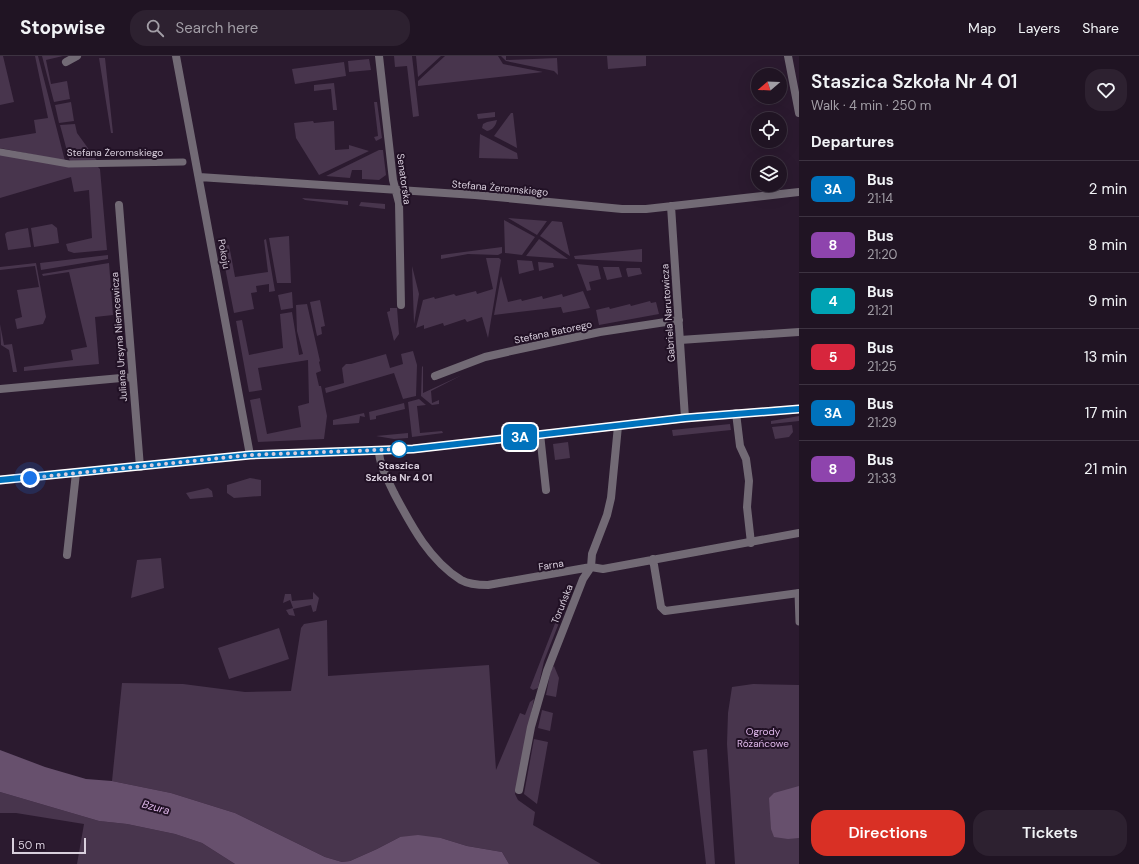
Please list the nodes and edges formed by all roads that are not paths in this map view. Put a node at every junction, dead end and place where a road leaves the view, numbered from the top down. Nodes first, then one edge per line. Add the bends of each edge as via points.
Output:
1 (76, 56) edge
2 (176, 56) edge
3 (379, 56) edge
4 (788, 56) edge
5 (66, 62) dead end
6 (799, 113) edge
7 (0, 152) edge
8 (183, 162) dead end
9 (199, 177) junction
10 (396, 190) junction
11 (799, 192) edge
12 (119, 205) dead end
13 (671, 206) junction
14 (401, 305) dead end
15 (679, 320) junction
16 (799, 332) edge
17 (680, 340) junction
18 (435, 376) dead end
19 (132, 377) junction
20 (0, 389) edge
21 (799, 409) edge
22 (736, 413) junction
23 (685, 418) junction
24 (618, 426) junction
25 (540, 434) junction
26 (379, 450) junction
27 (250, 455) junction
28 (140, 467) junction
29 (76, 474) junction
30 (0, 480) edge
31 (546, 490) dead end
32 (799, 534) edge
33 (751, 543) junction
34 (67, 556) dead end
35 (653, 559) junction
36 (591, 568) junction
37 (798, 593) edge
38 (799, 604) edge
39 (799, 622) edge
40 (519, 790) dead end

1 - 5 street
2 - 9 street, Pokoju
3 - 10 street, Senatorska
4 - 6 street
7 - 8 street, Stefana Żeromskiego via 69,164
9 - 10 street, Stefana Żeromskiego
9 - 27 street, Pokoju
10 - 13 street, Stefana Żeromskiego via 622,209
10 - 14 street, Senatorska via 399,203
11 - 13 street, Stefana Żeromskiego
12 - 19 street, Juliana Ursyna Niemcewicza
13 - 15 street, Gabriela Narutowicza
15 - 17 street, Gabriela Narutowicza
15 - 18 street, Stefana Batorego via 600,332 485,357
16 - 17 street
17 - 23 street, Gabriela Narutowicza
19 - 20 street
19 - 28 street, Juliana Ursyna Niemcewicza
21 - 22 street
22 - 23 street
22 - 33 street via 740,446 746,458 749,481 747,507
23 - 24 street
24 - 25 street
24 - 36 street, Toruńska via 610,501 592,554
25 - 26 street via 413,449
25 - 31 street
26 - 27 street
26 - 36 street, Farna via 380,460 390,484 413,529 437,560 462,580 488,585
27 - 28 street
28 - 29 street
29 - 30 street
29 - 34 street
32 - 33 street, Farna
33 - 35 street, Farna
35 - 36 street, Farna via 603,569
35 - 37 street via 661,607 665,612
36 - 40 street, Toruńska via 583,579 547,671 531,728
37 - 38 street
38 - 39 street

